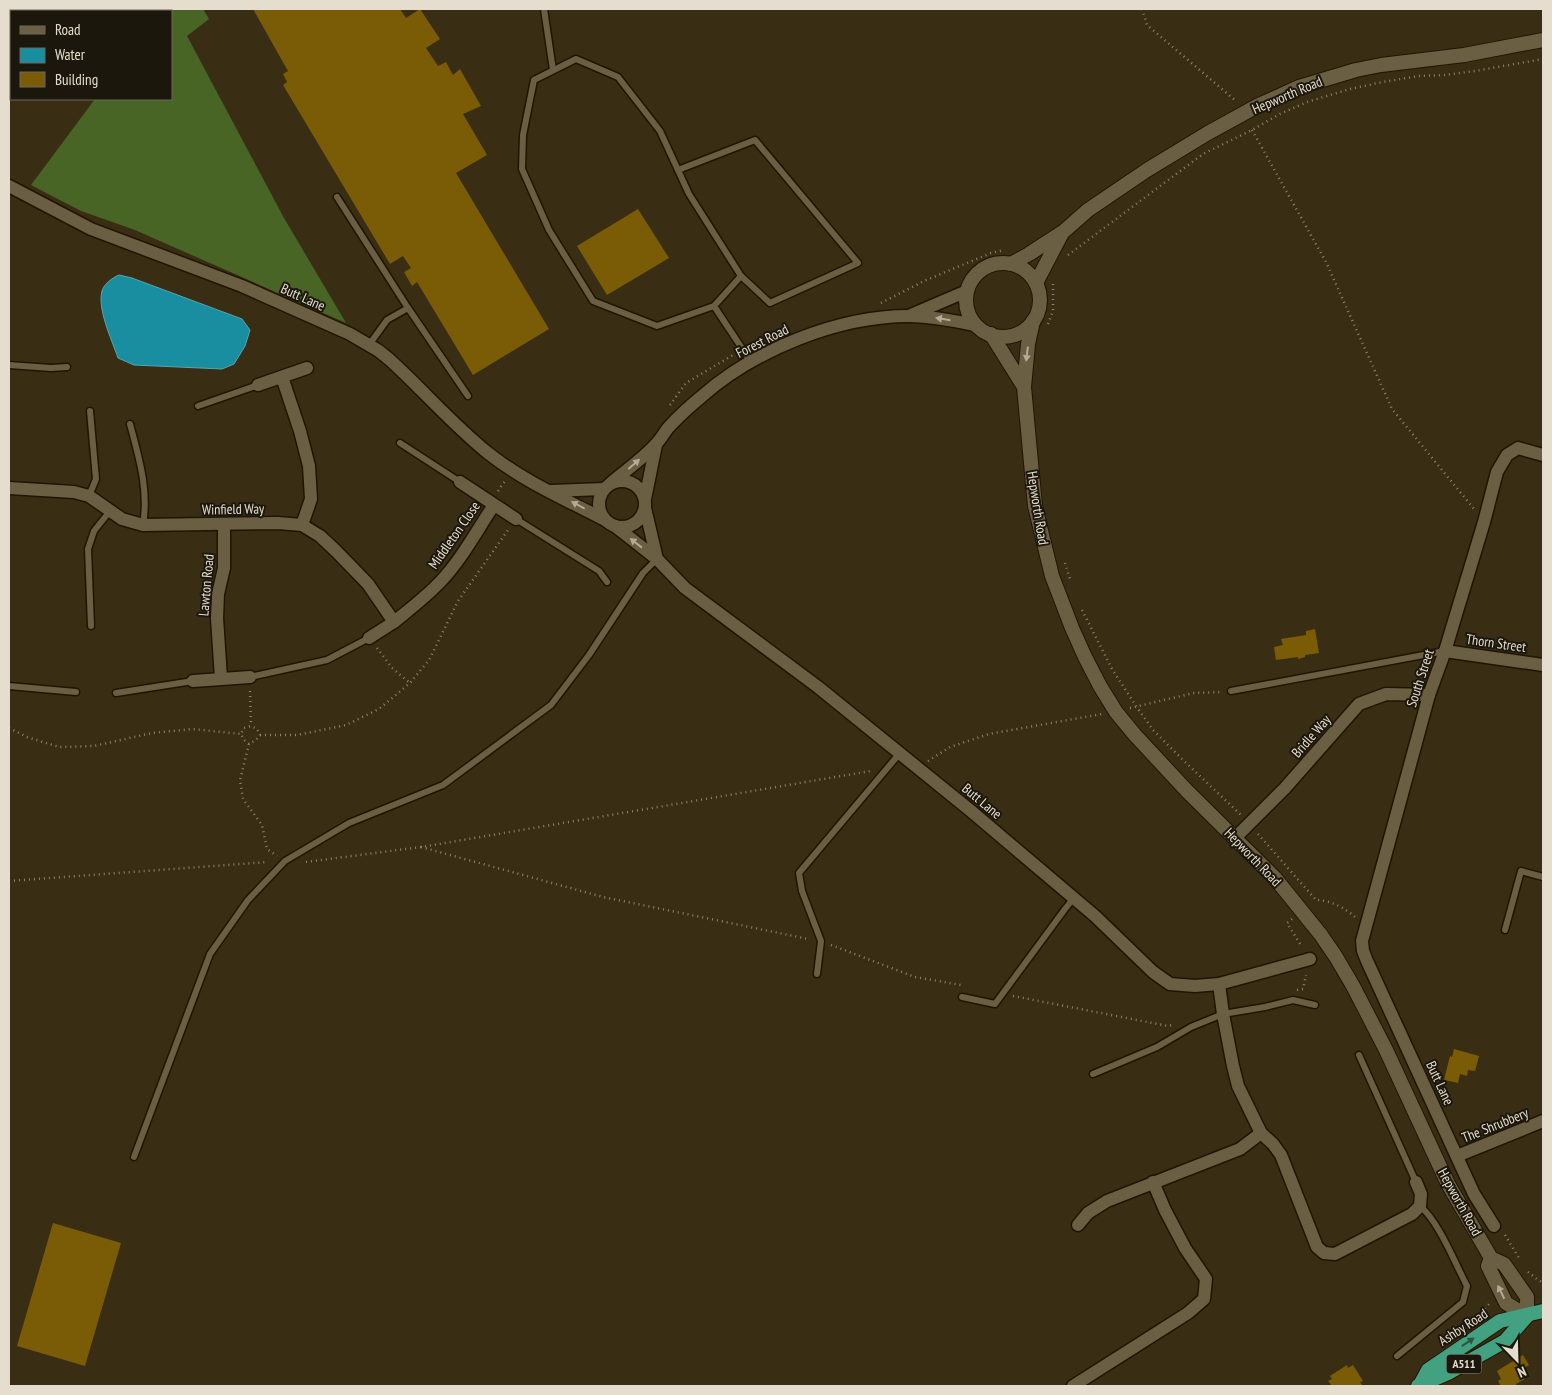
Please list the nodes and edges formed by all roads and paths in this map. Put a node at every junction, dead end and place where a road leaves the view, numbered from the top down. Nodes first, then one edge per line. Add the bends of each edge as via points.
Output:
1 (544, 9) edge
2 (1142, 9) edge
3 (1543, 40) edge
4 (1543, 59) edge
5 (553, 70) junction
6 (1237, 102) dead end
7 (1250, 125) dead end
8 (1252, 130) junction
9 (678, 170) junction
10 (9, 186) edge
11 (338, 198) dead end
12 (1063, 232) junction
13 (1010, 249) dead end
14 (1065, 257) dead end
15 (1011, 264) junction
16 (741, 276) junction
17 (1053, 282) dead end
18 (1036, 283) junction
19 (967, 291) junction
20 (880, 304) dead end
21 (714, 306) junction
22 (408, 308) junction
23 (908, 316) junction
24 (1033, 321) junction
25 (1048, 324) dead end
26 (976, 325) junction
27 (991, 334) junction
28 (369, 345) junction
29 (728, 358) dead end
30 (751, 362) junction
31 (9, 364) edge
32 (68, 367) dead end
33 (307, 368) dead end
34 (282, 377) junction
35 (258, 385) joint
36 (1024, 387) junction
37 (468, 396) dead end
38 (198, 406) dead end
39 (668, 407) dead end
40 (90, 411) dead end
41 (130, 424) dead end
42 (400, 443) dead end
43 (656, 444) junction
44 (1543, 455) edge
45 (509, 480) dead end
46 (460, 482) joint
47 (608, 486) junction
48 (9, 488) edge
49 (551, 491) junction
50 (89, 496) junction
51 (492, 504) junction
52 (645, 504) junction
53 (110, 511) junction
54 (516, 519) junction
55 (1484, 522) junction
56 (610, 523) junction
57 (143, 525) junction
58 (224, 525) junction
59 (302, 526) junction
60 (1063, 555) dead end
61 (657, 560) junction
62 (1070, 581) dead end
63 (606, 582) dead end
64 (1079, 604) dead end
65 (394, 622) junction
66 (91, 626) dead end
67 (369, 638) junction
68 (1445, 651) junction
69 (1543, 665) edge
70 (250, 677) junction
71 (222, 678) junction
72 (193, 681) joint
73 (410, 683) junction
74 (9, 686) edge
75 (76, 692) dead end
76 (1231, 692) joint
77 (116, 693) dead end
78 (1429, 695) junction
79 (1136, 706) junction
80 (1116, 712) junction
81 (251, 726) junction
82 (9, 728) edge
83 (240, 734) junction
84 (260, 735) junction
85 (249, 744) junction
86 (901, 753) junction
87 (926, 762) dead end
88 (887, 769) junction
89 (1233, 807) dead end
90 (1235, 838) junction
91 (1265, 842) dead end
92 (421, 847) junction
93 (285, 861) junction
94 (1543, 877) edge
95 (9, 881) edge
96 (1074, 899) junction
97 (1357, 919) dead end
98 (1287, 923) dead end
99 (1505, 930) dead end
100 (821, 941) junction
101 (1363, 951) joint
102 (1310, 959) junction
103 (817, 974) dead end
104 (1219, 984) junction
105 (964, 986) dead end
106 (1294, 991) dead end
107 (1003, 994) junction
108 (962, 997) dead end
109 (1314, 1004) dead end
110 (1223, 1014) junction
111 (1177, 1023) dead end
112 (1359, 1055) dead end
113 (1093, 1074) dead end
114 (1543, 1121) edge
115 (1261, 1133) junction
116 (1457, 1156) junction
117 (134, 1157) dead end
118 (1153, 1182) junction
119 (1416, 1182) joint
120 (1420, 1206) junction
121 (1078, 1225) dead end
122 (1494, 1226) dead end
123 (1491, 1258) junction
124 (1527, 1270) dead end
125 (1543, 1282) edge
126 (1488, 1304) dead end
127 (1543, 1311) edge
128 (1527, 1316) junction
129 (1472, 1321) dead end
130 (1397, 1356) dead end
131 (1419, 1385) edge
132 (1072, 1386) edge

1 - 5 lane
2 - 6 path via 1147,25
3 - 12 street, Hepworth Road via 1464,55 1364,68 1299,87 1257,106 1154,166 1088,210
4 - 8 path via 1350,89 1307,102
5 - 9 lane via 576,59 618,77 660,132
5 - 21 lane via 534,80 523,135 522,168 549,230 593,302 657,326
7 - 8 path
8 - 14 path via 1203,154
8 - 55 path via 1326,262 1392,409
9 - 16 lane via 689,194
9 - 16 lane via 755,140 858,263 770,303
10 - 28 street, Butt Lane via 92,229 242,286
11 - 22 lane
12 - 15 street, Hepworth Road
12 - 18 street, Hepworth Road
13 - 20 path via 991,253 924,281
15 - 18 street via 1025,271
15 - 19 street via 988,266 979,272
16 - 21 lane
17 - 25 path via 1053,311
18 - 24 street via 1040,302
19 - 23 street, Forest Road
19 - 26 street via 967,309
21 - 30 lane
22 - 28 lane via 387,320
22 - 37 lane
26 -> 23 street, Forest Road
23 - 30 street, Forest Road via 822,331 802,337
24 - 27 street via 1027,328 1010,336
24 -> 36 street, Hepworth Road
26 - 27 street
27 - 36 street, Hepworth Road
28 - 49 street, Butt Lane via 390,360 487,452 525,479
29 - 39 path via 686,383
30 - 43 street, Forest Road via 702,395
31 - 32 lane
33 - 34 street
34 - 35 street
34 - 59 street via 310,466 311,499
35 - 38 lane
36 - 80 street, Hepworth Road via 1036,506 1052,576 1081,650
40 - 50 lane via 96,479
41 - 57 lane via 143,472 146,501
42 - 46 lane
47 -> 43 street, Forest Road
43 - 52 street, Forest Road
44 - 55 street, South Street via 1518,448 1507,455 1497,472
45 - 51 path via 506,478
46 - 51 street, Middleton Close
47 - 49 street, Butt Lane
47 - 52 street via 620,481 636,485
47 - 56 street via 600,496 599,504 600,513
48 - 50 street, Winfield Way
56 -> 49 street, Butt Lane
50 - 53 street, Winfield Way
51 - 54 street, Middleton Close
51 - 65 street, Middleton Close via 455,565
52 - 56 street via 642,517 634,524 625,527
52 - 61 street
53 - 57 street, Winfield Way via 122,519
53 - 66 lane via 94,532 88,549
54 - 63 lane via 599,571
54 - 73 path via 458,600 429,660
55 - 68 street, South Street
61 -> 56 street, Butt Lane
57 - 58 street, Winfield Way
58 - 59 street, Winfield Way via 278,523
58 - 71 street, Lawton Road via 224,568 217,618
59 - 65 street, Winfield Way via 320,536 368,584
60 - 62 path
61 - 86 street, Butt Lane via 685,588
61 - 93 lane via 642,573 589,655 551,705 443,784 349,823
64 - 79 path via 1112,670
65 - 67 street
67 - 70 lane via 327,660
67 - 73 path via 392,668
68 - 69 street, Thorn Street
68 - 76 lane
68 - 78 street, South Street
70 - 71 street
70 - 81 path
71 - 72 street
72 - 77 lane
73 - 84 path via 379,709 346,725 297,735
74 - 75 lane
76 - 79 path via 1194,694
78 - 90 street, Bridle Way via 1386,694 1359,704 1286,788
78 - 101 street, South Street via 1362,941
79 - 80 path
79 - 89 path via 1153,730
80 - 87 path via 989,734 950,747
80 - 90 street, Hepworth Road via 1151,754
81 - 83 path
81 - 84 path via 257,728
82 - 83 path via 59,747 94,746 152,733 193,729
83 - 85 path
84 - 85 path
85 - 93 path via 240,780 243,799 262,825 267,849
86 - 88 lane
86 - 96 street, Butt Lane
88 - 92 path
88 - 100 lane via 799,873 802,891
90 - 123 street, Hepworth Road via 1275,878 1336,957 1386,1050 1448,1184
91 - 97 path via 1316,900 1332,903
92 - 93 path via 302,862
92 - 100 path via 603,897
93 - 95 path
93 - 117 lane via 248,900 210,954
94 - 99 lane via 1521,871
96 - 104 street, Butt Lane via 1170,984
96 - 107 lane
98 - 102 path
100 - 103 lane
100 - 105 path via 915,976
101 - 116 street, Butt Lane
102 - 104 street, Butt Lane
102 - 106 path via 1302,989
104 - 110 street
107 - 108 lane via 995,1004
107 - 111 path via 1168,1026
109 - 110 lane via 1293,1000
110 - 113 lane
110 - 115 street via 1238,1086
112 - 119 lane
114 - 116 street, The Shrubbery
115 - 118 street via 1240,1149
115 - 120 street via 1281,1155 1317,1246 1324,1253 1335,1254 1412,1214
116 - 122 street, Butt Lane via 1474,1194
118 - 121 street via 1106,1201 1088,1213
118 - 132 street via 1164,1210 1206,1279 1204,1298 1188,1313
119 - 120 street via 1421,1194
120 - 130 lane via 1428,1212 1467,1286 1463,1302
123 - 128 street, Hepworth Road via 1504,1264 1527,1297
128 -> 123 street via 1506,1303 1488,1266
124 - 125 path
126 - 129 path
127 - 128 highway, A511
128 - 131 highway, Ashby Road / A511 via 1505,1341 1450,1372
131 -> 128 highway, Ashby Road / A511 via 1428,1370 1500,1321

